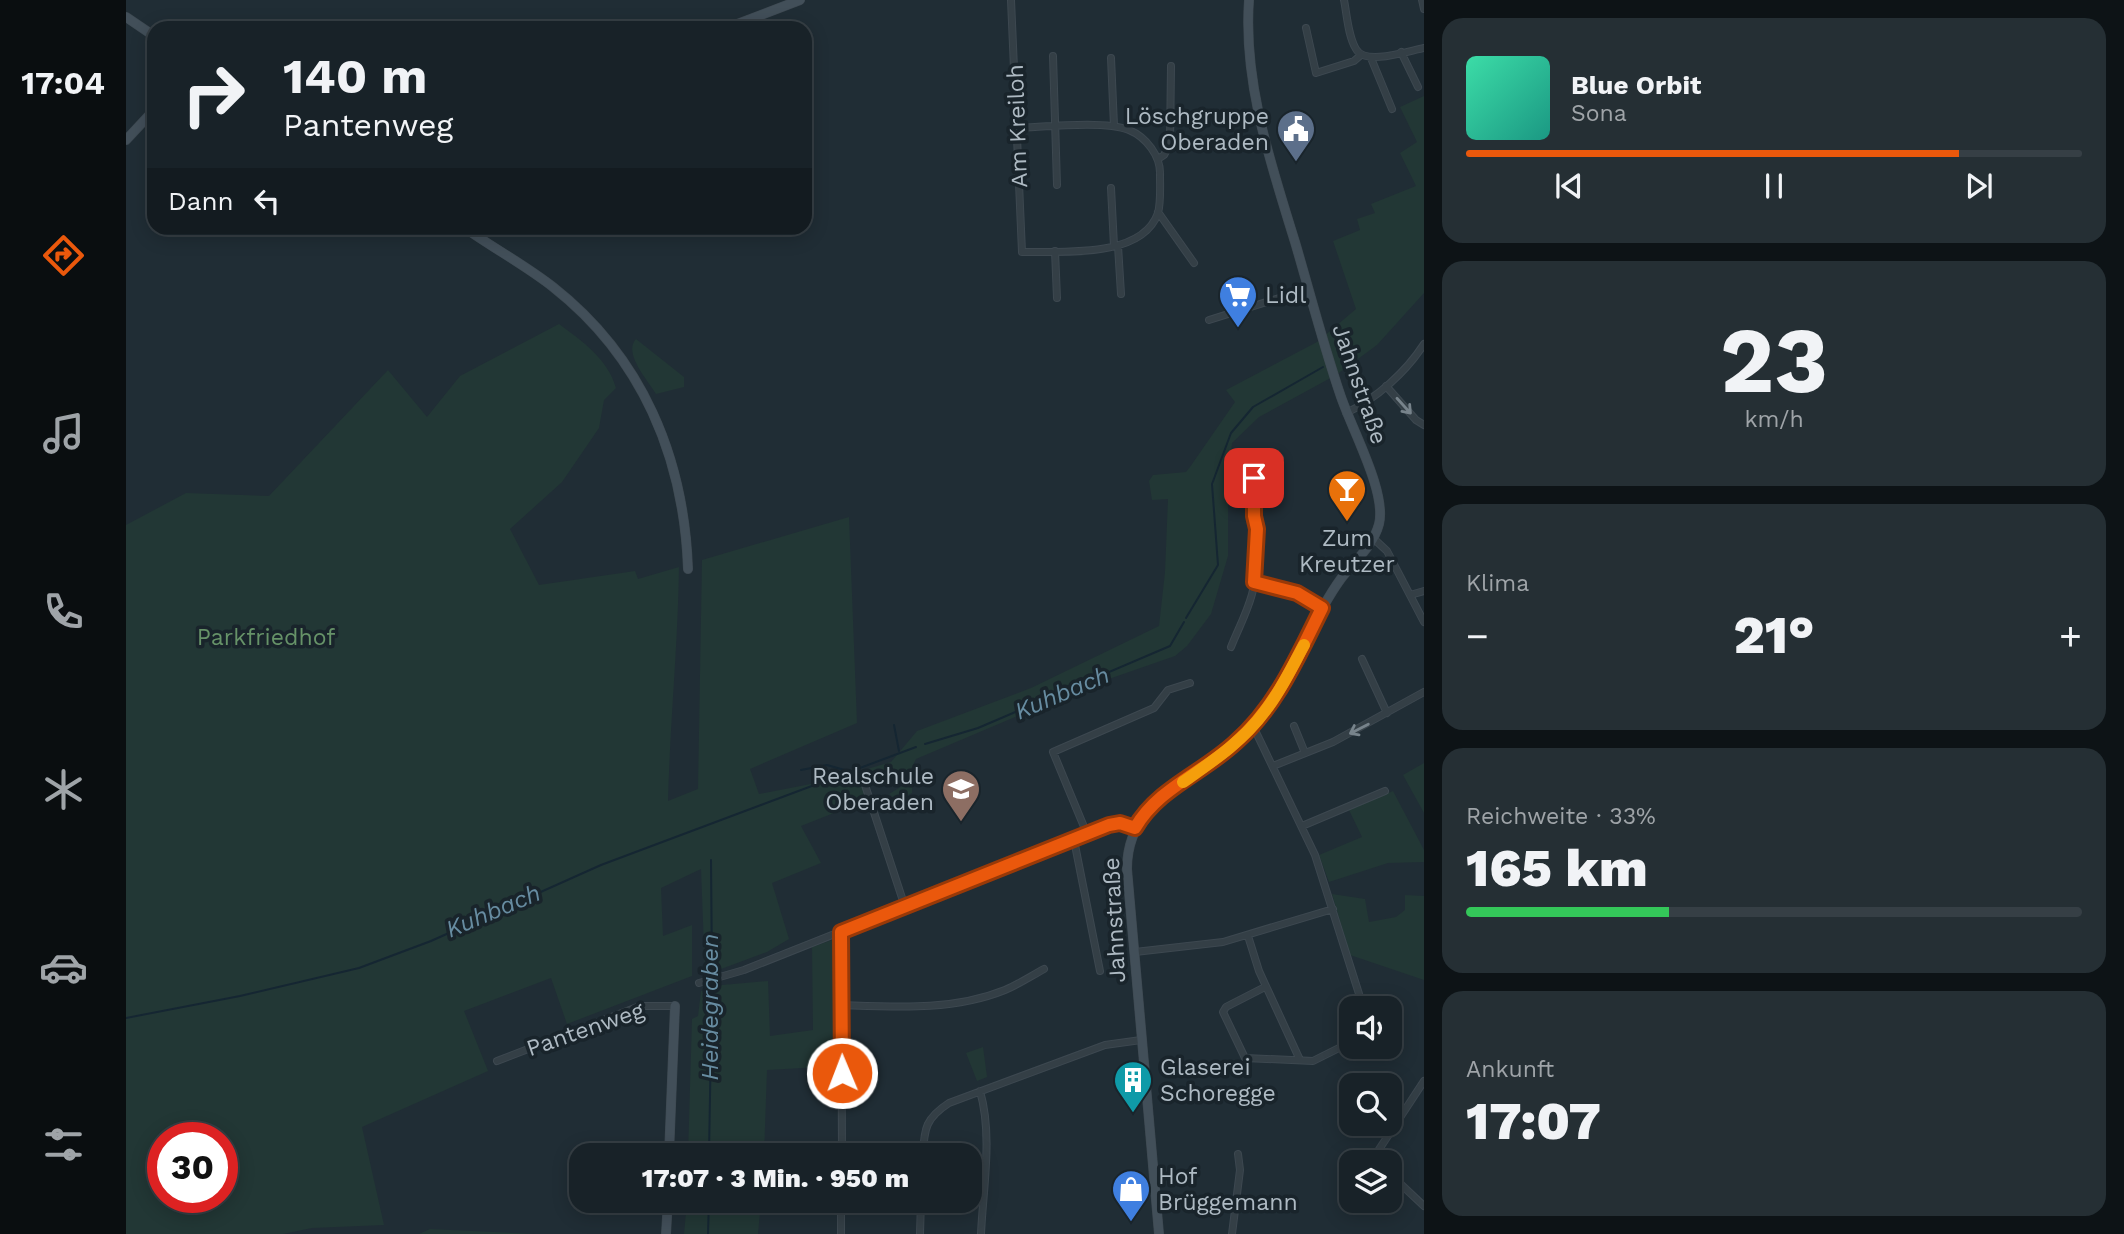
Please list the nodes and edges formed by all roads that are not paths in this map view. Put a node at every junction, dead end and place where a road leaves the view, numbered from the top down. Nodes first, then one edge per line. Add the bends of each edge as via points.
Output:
1 (800, 0) edge
2 (1010, 0) edge
3 (1249, 0) edge
4 (1344, 0) edge
5 (1422, 0) edge
6 (1424, 9) edge
7 (126, 17) edge
8 (745, 21) edge
9 (1306, 28) dead end
10 (147, 31) edge
11 (1424, 48) edge
12 (1401, 52) junction
13 (1361, 55) junction
14 (1053, 56) dead end
15 (1111, 58) dead end
16 (1371, 58) junction
17 (1171, 66) dead end
18 (1418, 87) dead end
19 (1392, 109) dead end
20 (147, 118) edge
21 (1114, 126) junction
22 (1055, 127) junction
23 (1017, 128) junction
24 (126, 140) edge
25 (1158, 159) junction
26 (1057, 185) dead end
27 (1111, 188) dead end
28 (1158, 212) junction
29 (475, 235) edge
30 (1116, 246) junction
31 (1055, 251) junction
32 (1194, 263) dead end
33 (1308, 289) junction
34 (1121, 293) dead end
35 (1057, 298) dead end
36 (1209, 320) dead end
37 (1424, 344) edge
38 (1386, 386) junction
39 (1346, 413) junction
40 (1424, 425) edge
41 (1280, 457) dead end
42 (1373, 538) junction
43 (688, 569) dead end
44 (1254, 582) junction
45 (1424, 591) edge
46 (1410, 595) junction
47 (1322, 608) junction
48 (1424, 622) edge
49 (1231, 647) dead end
50 (1362, 659) dead end
51 (1190, 683) dead end
52 (1421, 694) edge
53 (1387, 713) junction
54 (1253, 726) junction
55 (1294, 726) dead end
56 (1305, 753) junction
57 (1273, 766) junction
58 (865, 785) dead end
59 (1385, 791) dead end
60 (1302, 826) junction
61 (1135, 828) junction
62 (1087, 834) junction
63 (1074, 839) junction
64 (905, 906) junction
65 (1333, 909) junction
66 (841, 932) junction
67 (1248, 936) junction
68 (1135, 952) junction
69 (1044, 969) dead end
70 (1100, 971) dead end
71 (703, 982) dead end
72 (1265, 987) junction
73 (1360, 996) edge
74 (842, 1005) junction
75 (675, 1006) joint
76 (1142, 1040) junction
77 (1339, 1048) edge
78 (497, 1060) dead end
79 (1300, 1060) junction
80 (1424, 1081) edge
81 (980, 1091) junction
82 (670, 1143) edge
83 (842, 1143) edge
84 (924, 1143) edge
85 (1379, 1150) edge
86 (1238, 1154) dead end
87 (1402, 1185) edge
88 (1424, 1206) edge
89 (667, 1213) edge
90 (841, 1213) edge
91 (921, 1213) edge
92 (666, 1234) edge
93 (841, 1234) edge
94 (920, 1234) edge
95 (981, 1234) edge
96 (1159, 1234) edge
97 (1232, 1234) edge

1 - 8 main road
2 - 23 street, Am Kreiloh
3 - 33 main road, Jahnstraße via 1248,42 1258,110
4 - 13 street via 1354,46
5 - 6 street
7 - 10 main road
9 - 13 street via 1316,73
11 - 12 street
12 - 16 street
12 - 18 street
13 - 16 street
14 - 22 street
15 - 21 street
16 - 19 street
17 - 25 street via 1170,144
20 - 24 main road
21 - 22 street
21 - 25 street via 1140,136
22 - 23 street
22 - 26 street
23 - 31 street, Am Kreiloh via 1022,252
25 - 28 street
27 - 30 street
28 - 30 street via 1145,232
28 - 32 street
29 - 43 main road via 566,298 627,366 656,419 678,480
30 - 31 street
30 - 34 street
31 - 35 street
33 - 36 street
33 - 39 main road, Jahnstraße
37 - 38 street
38 - 39 street
38 -> 40 street
39 - 42 main road, Jahnstraße via 1379,494 1380,514
41 - 44 street via 1255,470
42 - 46 street via 1387,551
42 - 47 main road, Jahnstraße
44 - 47 street via 1297,593
44 - 49 street
45 - 46 street
46 - 48 street
47 - 54 main road, Jahnstraße via 1283,684
50 - 53 street
51 - 62 street via 1168,690 1154,708 1053,752
52 - 53 street
53 -> 56 street
54 - 57 street
54 - 61 main road, Jahnstraße via 1153,804
55 - 56 street
56 - 57 street
57 - 60 street
58 - 64 street
59 - 60 street
60 - 65 street
61 - 62 street via 1114,823
61 - 68 main road, Jahnstraße via 1127,869
62 - 63 street
63 - 64 street
63 - 70 street
64 - 66 street
65 - 67 street
65 - 73 street
66 - 71 street
66 - 74 street
67 - 68 street
67 - 72 street
68 - 76 main road, Jahnstraße
69 - 74 street via 1006,989 958,1003
72 - 79 street
72 - 79 street via 1223,1012 1245,1058
74 - 83 street
75 - 78 street, Pantenweg via 640,1006
75 - 82 main road
76 - 81 street via 1105,1045
76 - 96 main road, Jahnstraße
77 - 79 street via 1313,1060
80 - 85 street
81 - 84 street via 949,1103 931,1117
81 - 95 street via 986,1139
86 - 97 street
87 - 88 street
89 - 92 main road
90 - 93 street
91 - 94 street

